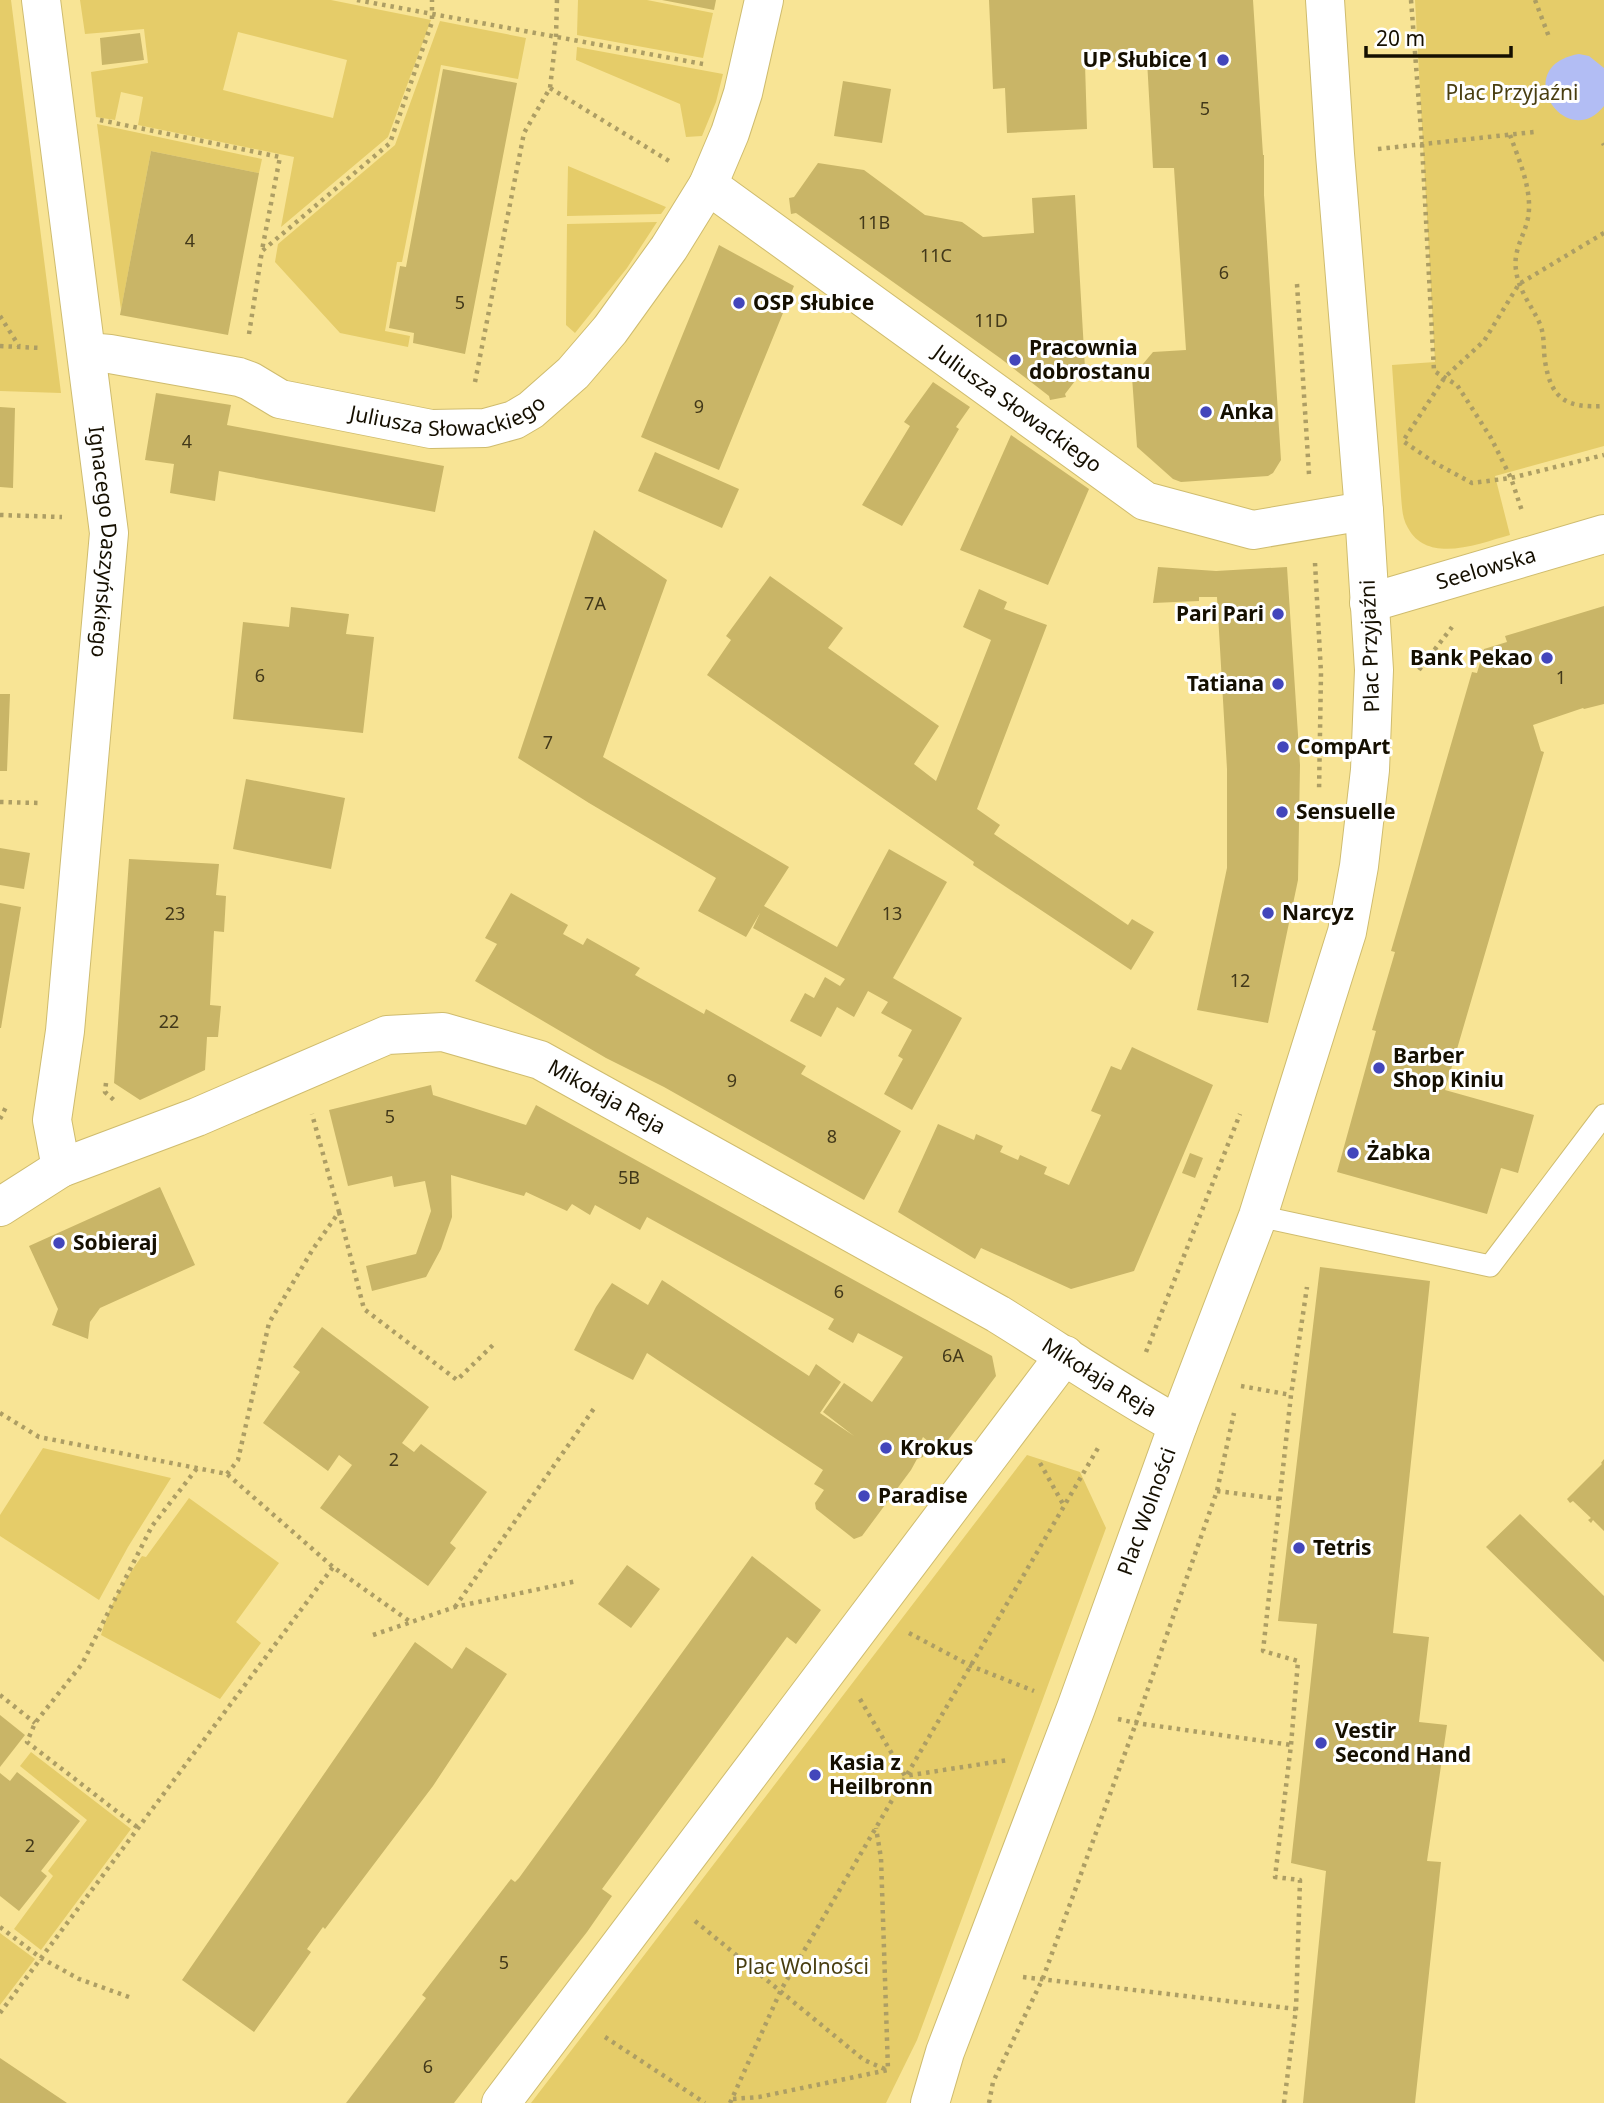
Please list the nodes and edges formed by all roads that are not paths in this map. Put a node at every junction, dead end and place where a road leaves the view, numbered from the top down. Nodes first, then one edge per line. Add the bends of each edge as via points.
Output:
1 (41, 0) edge
2 (764, 0) edge
3 (1325, 0) edge
4 (708, 185) junction
5 (87, 352) junction
6 (1364, 511) junction
7 (1604, 534) edge
8 (1370, 603) junction
9 (1303, 1076) joint
10 (1604, 1115) edge
11 (61, 1168) junction
12 (0, 1207) edge
13 (1258, 1216) junction
14 (1065, 1355) junction
15 (1178, 1425) junction
16 (932, 2096) edge
17 (501, 2103) edge

1 - 5 street, Ignacego Daszyńskiego
2 - 4 street, Juliusza Słowackiego via 749,72
3 - 6 street, Plac Przyjaźni
4 - 5 street, Juliusza Słowackiego via 631,303 573,373 523,415 495,426 423,428 280,399 241,378
4 - 6 street, Juliusza Słowackiego via 1145,501 1253,530
5 - 11 street, Ignacego Daszyńskiego via 109,533 65,1031 52,1119
6 - 8 street, Plac Przyjaźni
7 - 8 street, Seelowska
8 - 9 street, Plac Przyjaźni via 1374,670 1370,770 1359,866 1347,932
9 - 13 street, Plac Wolności
10 - 13 lane via 1490,1266
11 - 12 street, Mikołaja Reja
11 - 14 street, Mikołaja Reja via 387,1035 443,1032 541,1060
13 - 15 street, Plac Wolności
14 - 15 street, Mikołaja Reja via 1124,1396
14 - 17 street
15 - 16 street, Plac Wolności

